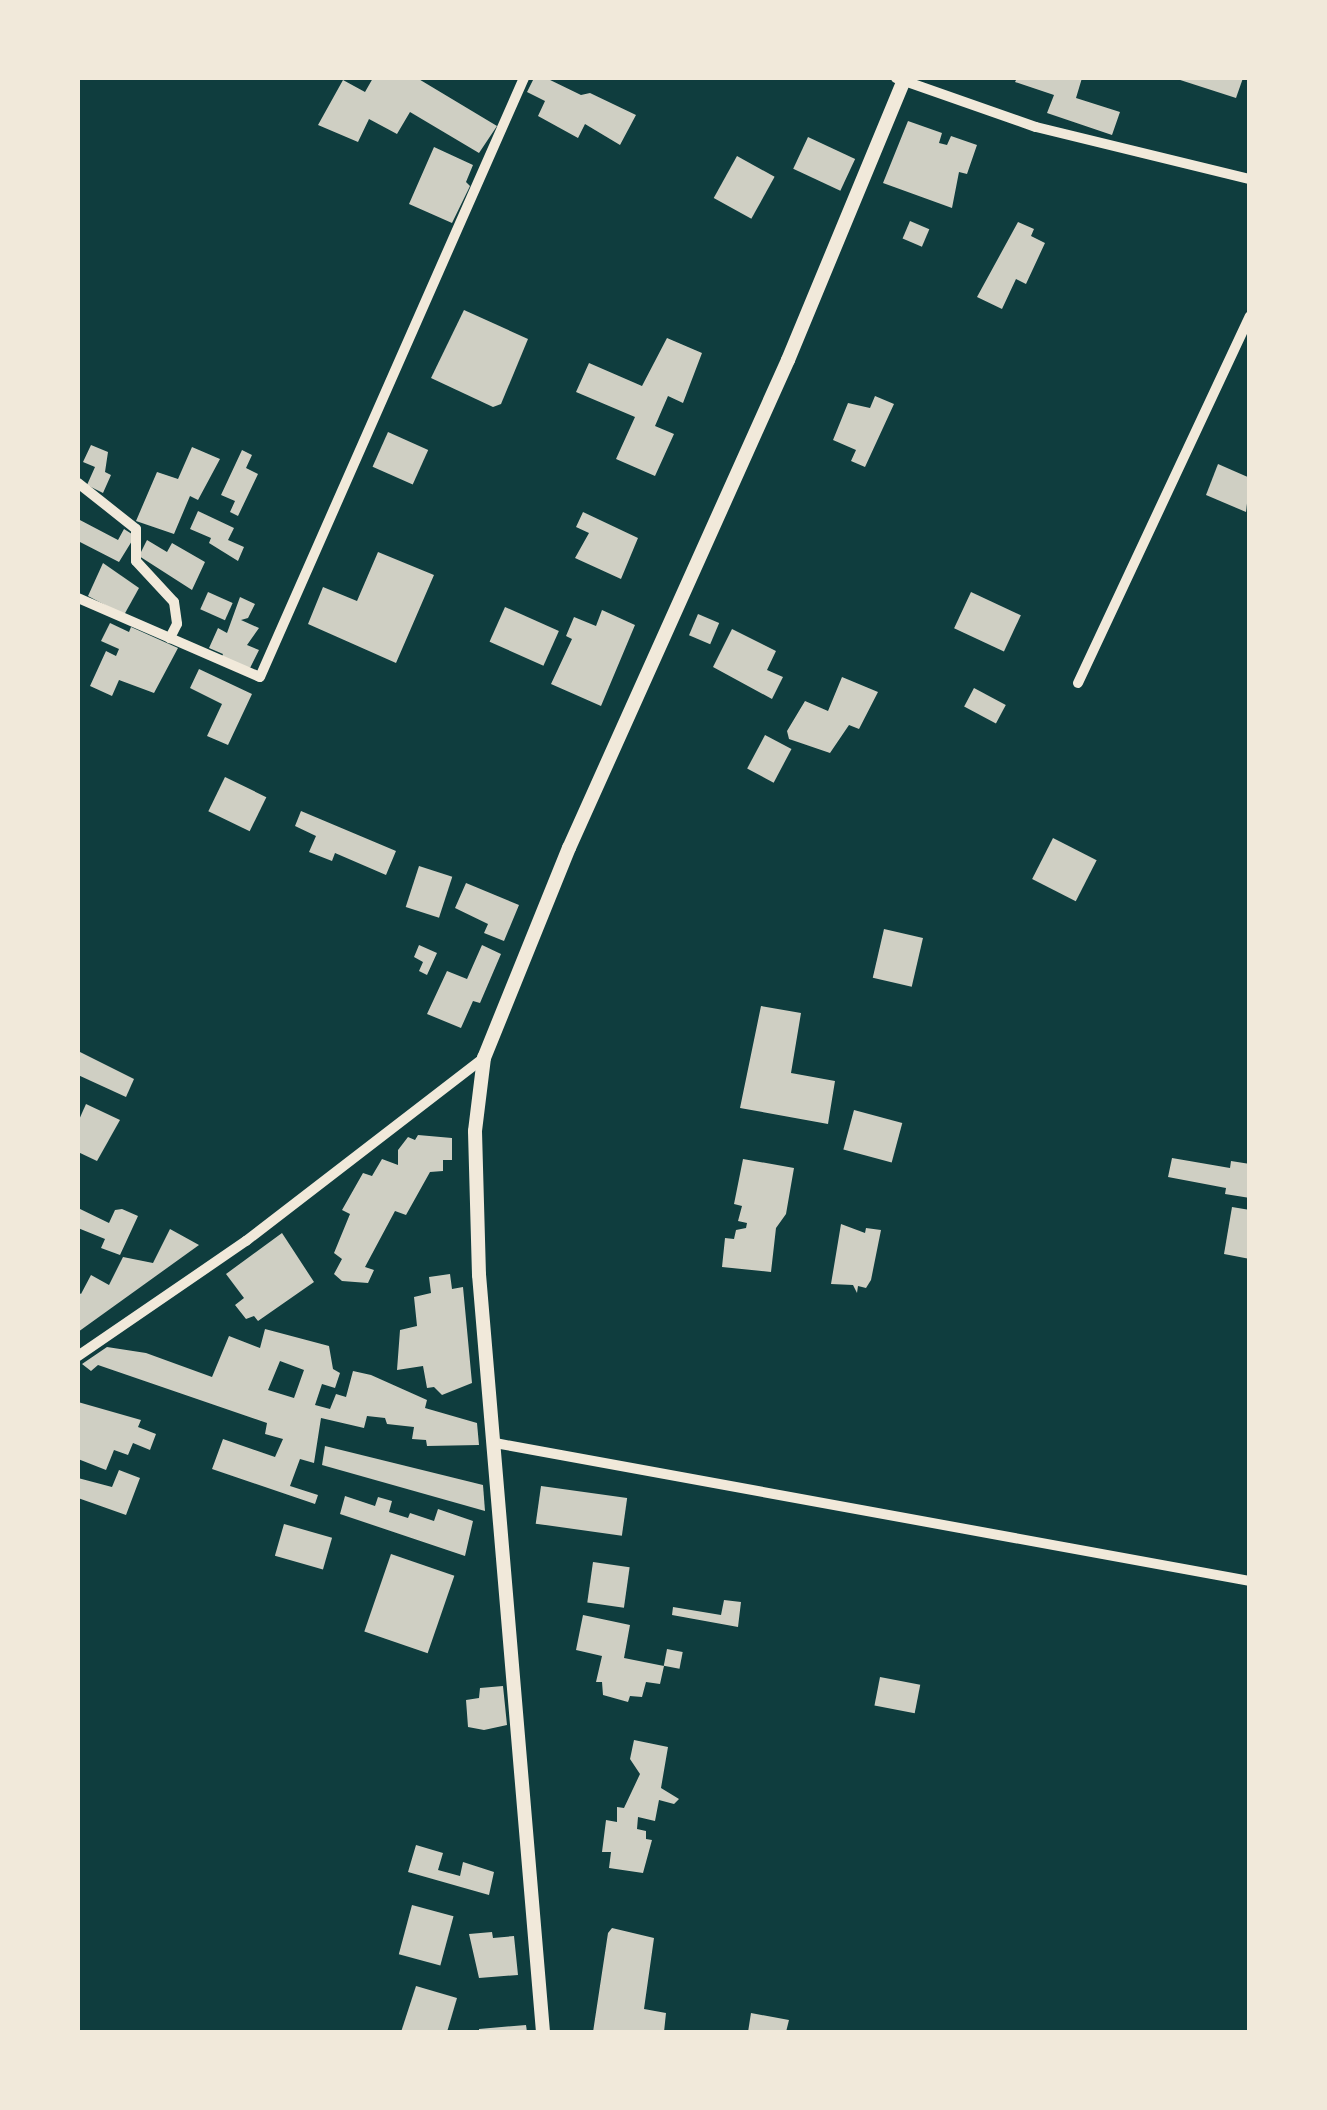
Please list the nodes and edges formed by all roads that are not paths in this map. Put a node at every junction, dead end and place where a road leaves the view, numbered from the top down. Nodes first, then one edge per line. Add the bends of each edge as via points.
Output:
1 (524, 78) edge
2 (901, 79) edge
3 (1250, 179) edge
4 (1250, 316) edge
5 (78, 483) edge
6 (78, 598) edge
7 (170, 638) junction
8 (1078, 683) dead end
9 (484, 1058) junction
10 (78, 1356) edge
11 (495, 1442) junction
12 (1250, 1581) edge
13 (543, 2032) edge

1 - 7 street via 260,677
2 - 3 street via 1036,127
2 - 9 street via 788,360 570,848
4 - 8 street
5 - 7 street via 136,529 136,561 174,602 177,624
6 - 7 street
9 - 10 street via 246,1241
9 - 11 street via 475,1149
11 - 12 street
11 - 13 street

